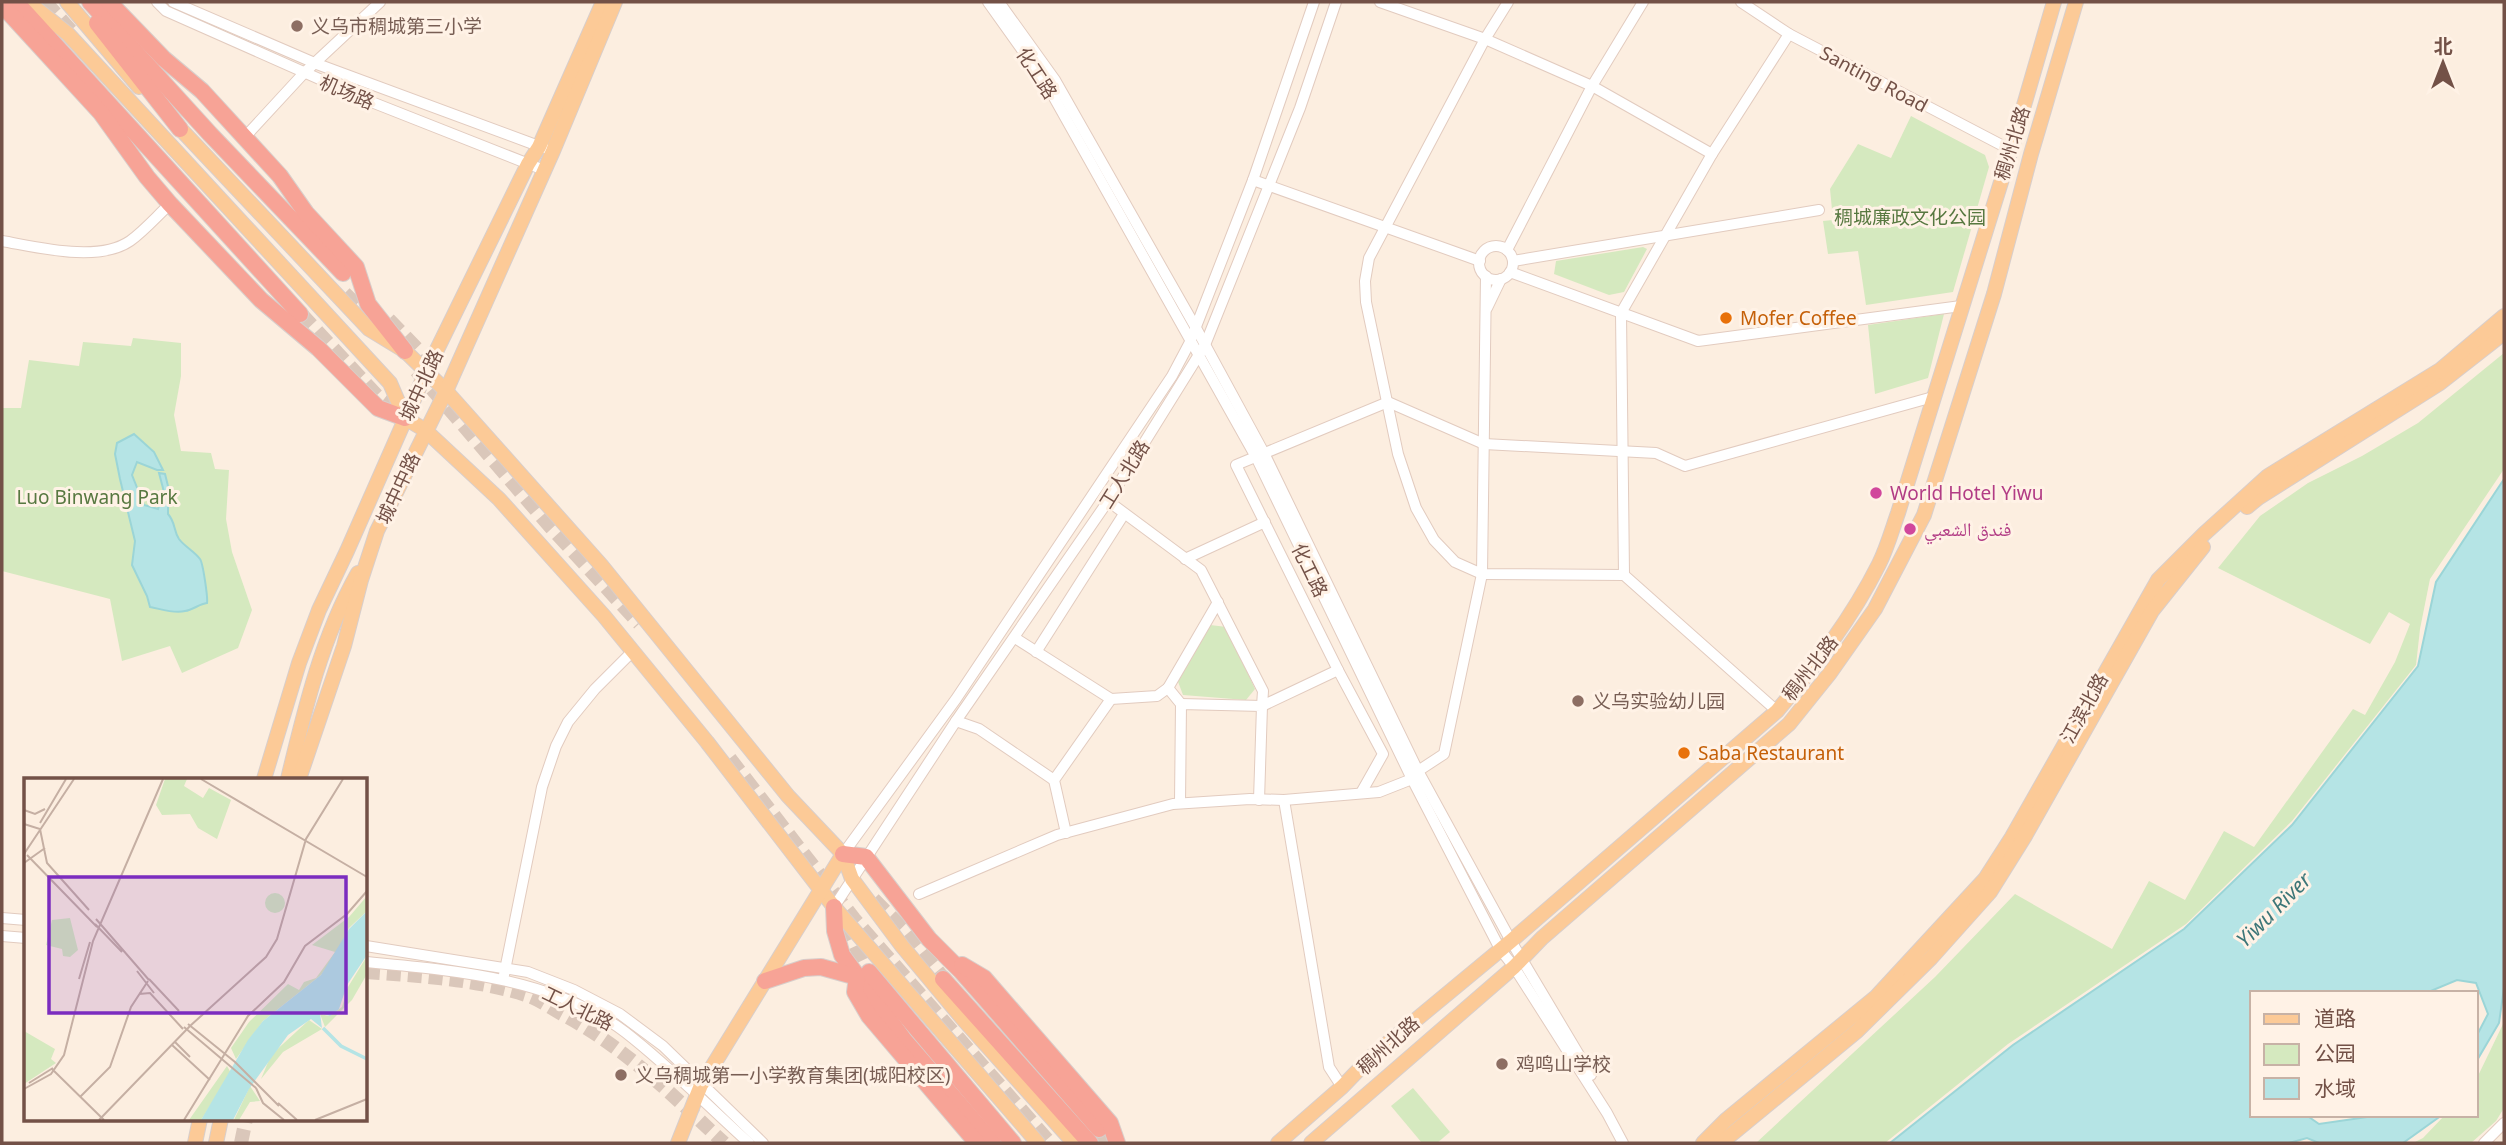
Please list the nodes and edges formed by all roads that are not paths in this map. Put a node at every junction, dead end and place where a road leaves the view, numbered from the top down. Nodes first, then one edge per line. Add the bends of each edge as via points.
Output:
1 (16, 2) edge
2 (28, 2) edge
3 (67, 2) edge
4 (83, 2) edge
5 (90, 2) edge
6 (109, 2) edge
7 (157, 2) edge
8 (173, 2) edge
9 (380, 2) edge
10 (603, 2) edge
11 (615, 2) edge
12 (988, 2) edge
13 (999, 2) edge
14 (1314, 2) edge
15 (1336, 2) edge
16 (1380, 2) edge
17 (1508, 2) edge
18 (1643, 2) edge
19 (1741, 2) edge
20 (2054, 2) edge
21 (2076, 2) edge
22 (2, 5) edge
23 (1789, 34) junction
24 (1485, 39) junction
25 (317, 64) junction
26 (153, 71) junction
27 (304, 73) junction
28 (1592, 86) junction
29 (131, 129) junction
30 (180, 129) junction
31 (244, 137) junction
32 (546, 149) junction
33 (2011, 150) junction
34 (1712, 155) junction
35 (528, 164) junction
36 (544, 170) junction
37 (1253, 180) junction
38 (1270, 186) junction
39 (170, 204) junction
40 (1819, 210) dead end
41 (306, 213) junction
42 (1385, 228) junction
43 (1666, 234) junction
44 (2, 241) edge
45 (1479, 261) junction
46 (1508, 265) junction
47 (343, 273) tunnel mouth
48 (1486, 276) junction
49 (1961, 306) junction
50 (1486, 310) junction
51 (1621, 313) junction
52 (300, 314) tunnel mouth
53 (2504, 316) edge
54 (1196, 328) junction
55 (2504, 333) edge
56 (1190, 342) junction
57 (318, 348) junction
58 (1202, 350) junction
59 (405, 351) junction
60 (426, 372) junction
61 (446, 391) junction
62 (1933, 397) junction
63 (1388, 402) junction
64 (405, 418) junction
65 (425, 430) junction
66 (1484, 444) junction
67 (1622, 450) junction
68 (1260, 455) junction
69 (1108, 501) junction
70 (1124, 514) junction
71 (1265, 522) junction
72 (371, 551) junction
73 (346, 555) junction
74 (1185, 559) junction
75 (1059, 570) junction
76 (1482, 574) junction
77 (1623, 575) junction
78 (1080, 582) junction
79 (1218, 602) junction
80 (1015, 638) junction
81 (633, 651) junction
82 (1036, 652) junction
83 (1338, 670) junction
84 (1168, 688) junction
85 (1111, 699) junction
86 (1181, 704) junction
87 (1262, 706) junction
88 (1777, 711) junction
89 (956, 720) junction
90 (1415, 775) junction
91 (264, 778) edge
92 (280, 778) edge
93 (288, 778) edge
94 (299, 778) edge
95 (1054, 780) junction
96 (1361, 793) junction
97 (1259, 800) junction
98 (1284, 800) junction
99 (1180, 803) junction
100 (1066, 833) junction
101 (843, 854) junction
102 (866, 857) junction
103 (852, 879) junction
104 (821, 890) junction
105 (919, 894) dead end
106 (834, 907) junction
107 (2, 918) edge
108 (24, 920) edge
109 (2, 936) edge
110 (24, 938) edge
111 (1506, 945) junction
112 (368, 946) edge
113 (948, 960) junction
114 (368, 962) edge
115 (1518, 963) junction
116 (504, 974) junction
117 (863, 974) junction
118 (943, 979) tunnel mouth
119 (765, 981) junction
120 (1342, 1087) junction
121 (699, 1090) junction
122 (200, 1120) edge
123 (221, 1120) edge
124 (2504, 1123) edge
125 (1099, 1129) tunnel mouth
126 (195, 1143) edge
127 (216, 1143) edge
128 (678, 1143) edge
129 (749, 1143) edge
130 (763, 1143) edge
131 (977, 1143) edge
132 (993, 1143) edge
133 (1013, 1143) edge
134 (1038, 1143) edge
135 (1074, 1143) edge
136 (1090, 1143) tunnel mouth
137 (1117, 1143) edge
138 (1278, 1143) edge
139 (1311, 1143) edge
140 (1623, 1143) edge
141 (1632, 1143) edge
142 (1703, 1143) edge
143 (1721, 1143) edge
144 (2484, 1143) edge

1 - 29 highway
2 - 64 main road via 68,34 390,383
3 - 30 main road
4 - 30 highway
5 - 26 highway
6 - 31 highway
7 - 27 street, 机场路 via 166,12
8 - 25 street, 机场路
9 - 25 street
10 - 32 main road, 城中北路
11 - 32 main road, 城中北路
12 - 56 street, 化工路 via 1047,85
13 - 54 street, 化工路 via 1055,80
14 - 37 street, 工人北路
15 - 38 street, 工人北路
16 - 24 street
17 - 24 street
18 - 28 street
19 - 23 street, Santing Road
20 - 33 main road, 稠州北路
21 - 115 main road, 稠州北路 via 1994,294 1924,515 1875,609 1790,724
22 - 39 highway via 101,113
23 - 33 street, Santing Road
23 - 34 street
24 - 28 street
24 - 42 street
25 - 27 street
25 - 32 street, 机场路
26 - 41 highway via 211,116
26 - 47 highway
27 - 31 street
27 - 35 street, 机场路
28 - 34 street
28 - 46 street
29 - 52 highway
29 - 57 highway via 157,173
30 - 59 main road via 369,329
31 - 41 highway
32 - 35 main road, 城中北路
32 - 36 main road, 城中北路
33 - 49 main road, 稠州北路
34 - 43 street
35 - 36 street, 机场路
35 - 60 main road, 城中北路
36 - 61 main road, 城中中路
37 - 38 street
37 - 54 street, 工人北路
38 - 42 street
38 - 58 street, 工人北路
39 - 44 street via 130,241 114,249 94,252
39 - 57 highway via 261,300
40 - 43 street
41 - 59 highway via 356,267 368,304
42 - 45 street
42 - 63 street via 1369,258 1365,281
43 - 46 street
43 - 51 street
45 - 46 street via 1492,246
45 - 48 street
46 - 48 street via 1496,279
46 - 50 street
46 - 51 street
48 - 50 street
49 - 51 street via 1698,341
49 - 62 main road, 稠州北路
50 - 66 street
51 - 67 street
53 - 142 main road, 江滨北路 via 2440,370 2268,476 2158,580 1985,879 1876,998
54 - 56 street, 工人北路
54 - 58 street, 化工路
55 - 143 main road, 江滨北路 via 2440,383 2258,498 2198,552 2152,611 1990,892 1857,1031
56 - 58 street, 化工路
56 - 101 street, 工人北路 via 1086,508
57 - 64 highway via 378,408
58 - 68 street, 化工路
58 - 69 street, 工人北路
59 - 60 main road
60 - 61 main road
60 - 64 main road, 城中北路
61 - 65 main road, 城中中路
61 - 101 main road via 601,565 789,796
62 - 67 street via 1685,466 1656,453
62 - 88 main road, 稠州北路 via 1880,562 1849,617
63 - 66 street
63 - 68 street
63 - 76 street via 1398,454 1416,508 1434,540 1455,562
64 - 65 main road
64 - 73 main road, 城中北路
65 - 72 main road, 城中中路
65 - 81 main road via 499,499
66 - 67 street
66 - 76 street
67 - 77 street
68 - 71 street via 1236,465
68 - 90 street, 化工路
69 - 70 street
69 - 75 street, 工人北路
70 - 74 street
70 - 78 street
71 - 74 street
71 - 83 street
72 - 93 main road via 347,593 316,669
72 - 94 main road, 城中中路
73 - 91 main road, 城中北路 via 318,610
73 - 92 main road
74 - 79 street via 1201,570
75 - 78 street
75 - 80 street, 工人北路
76 - 77 street
76 - 90 street via 1444,754
77 - 88 street
78 - 82 street
79 - 84 street
79 - 87 street via 1263,691
80 - 82 street
80 - 89 street, 工人北路
81 - 104 main road
81 - 116 street via 568,722 556,746 542,787
82 - 85 street
83 - 87 street
83 - 96 street via 1383,754
84 - 85 street via 1157,696
84 - 86 street
85 - 95 street
86 - 87 street
86 - 99 street
87 - 97 street
88 - 111 main road, 稠州北路
89 - 95 street via 979,729
89 - 102 street, 工人北路
90 - 96 street via 1379,792
90 - 111 street, 化工路
95 - 100 street
96 - 98 street
97 - 98 street
97 - 99 street
98 - 120 street via 1329,1067
99 - 100 street
100 - 105 street
101 - 102 highway
101 - 103 main road
101 - 104 main road
102 - 103 street, 工人北路
102 - 113 highway
103 - 106 street, 工人北路
103 - 135 main road via 962,1018
104 - 106 main road
104 - 119 main road
106 - 117 highway via 842,955
106 - 134 main road
107 - 108 street
109 - 110 street
111 - 115 street, 化工路
111 - 120 main road, 稠州北路 via 1371,1057
112 - 116 street
113 - 125 highway
113 - 137 highway via 984,978 1110,1124
114 - 116 street, 工人北路
115 - 139 main road, 稠州北路
115 - 140 street, 化工路
115 - 141 street, 化工路
116 - 121 street, 工人北路 via 624,1031
117 - 119 highway via 804,968
117 - 131 highway via 855,992 869,1016
117 - 132 highway via 904,1040
117 - 133 highway
118 - 136 highway
119 - 121 main road
120 - 138 main road, 稠州北路
121 - 128 main road
121 - 129 street, 工人北路
121 - 130 street
122 - 126 main road
123 - 127 main road
124 - 144 street

